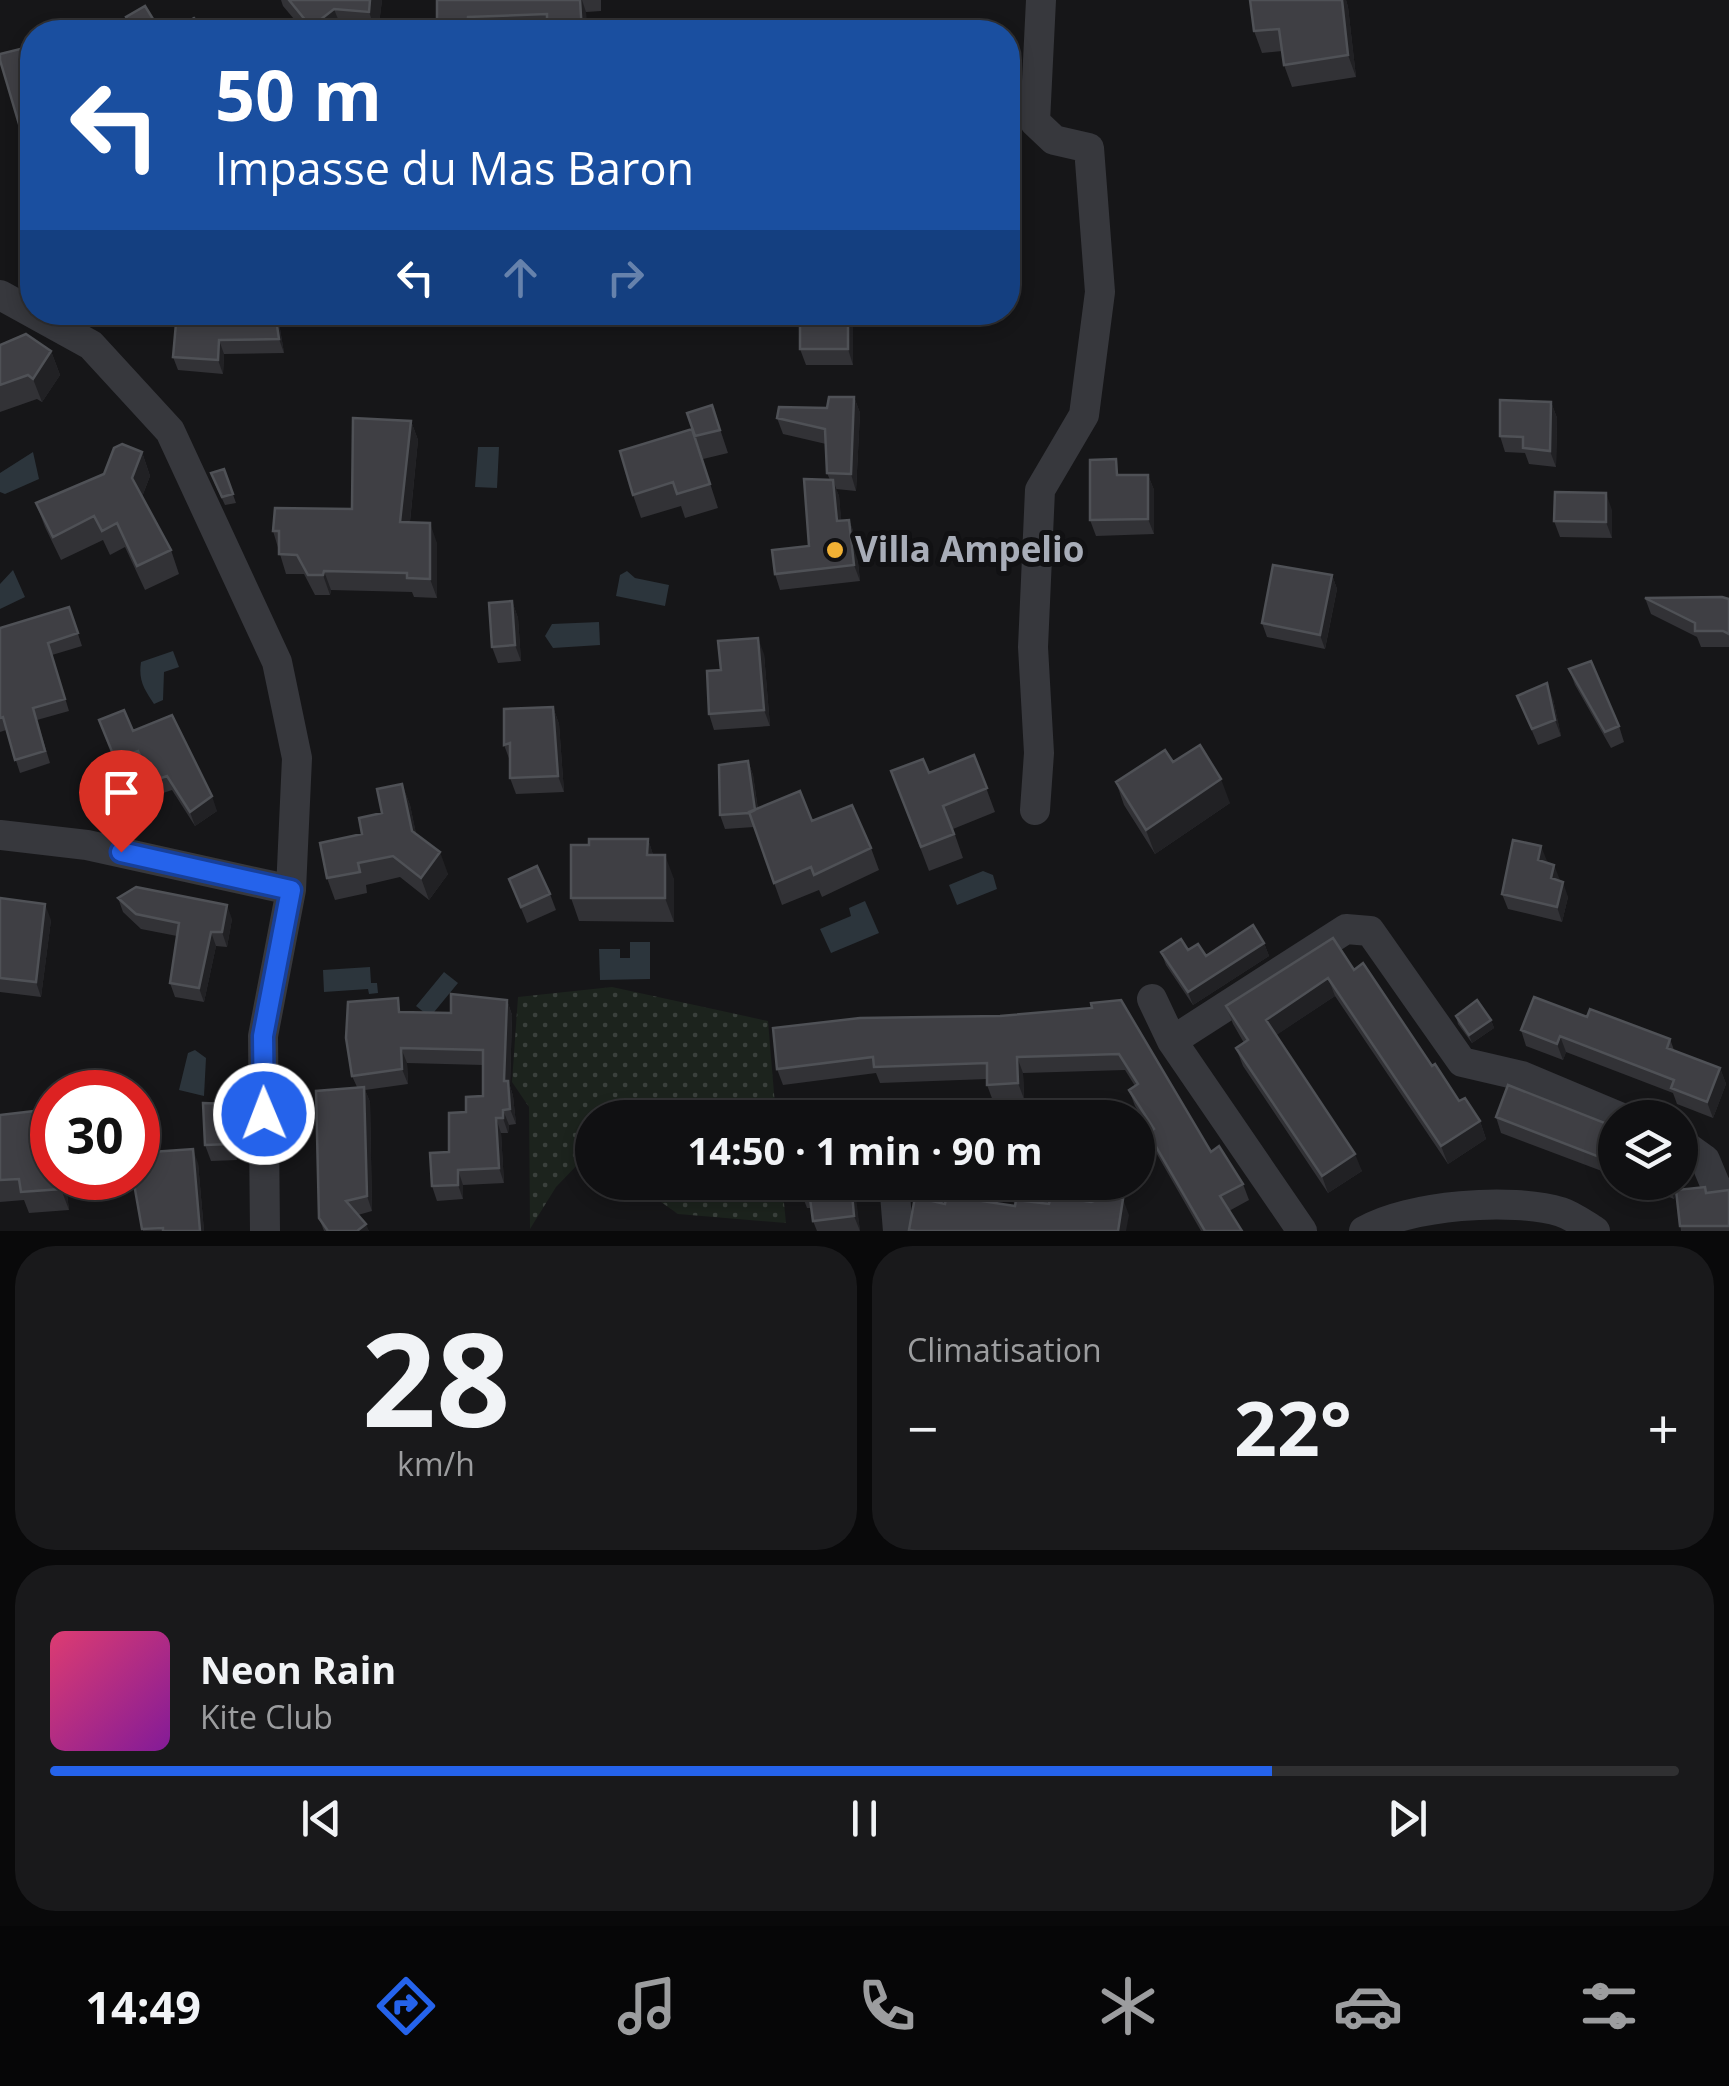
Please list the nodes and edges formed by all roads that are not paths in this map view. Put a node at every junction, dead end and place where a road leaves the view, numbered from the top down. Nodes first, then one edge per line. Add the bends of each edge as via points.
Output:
1 (1041, 0) edge
2 (54, 325) edge
3 (1036, 810) dead end
4 (0, 836) edge
5 (291, 890) junction
6 (1152, 999) dead end
7 (1172, 1041) junction
8 (1598, 1108) edge
9 (1698, 1155) edge
10 (1729, 1194) edge
11 (895, 1200) edge
12 (1441, 1219) edge
13 (266, 1231) edge
14 (898, 1231) edge
15 (1302, 1231) edge
16 (1364, 1231) edge
17 (1595, 1231) edge

1 - 3 street via 1035,122 1054,140 1090,148 1100,292 1084,415 1040,490
2 - 5 street via 91,346 170,431 277,662 297,758
4 - 5 street via 87,845
5 - 13 street via 263,1036
6 - 7 street
7 - 8 street via 1346,929 1370,932 1462,1062 1522,1076
7 - 15 street
9 - 10 street via 1716,1189
11 - 14 street
12 - 16 street via 1381,1221
12 - 17 street via 1561,1212

